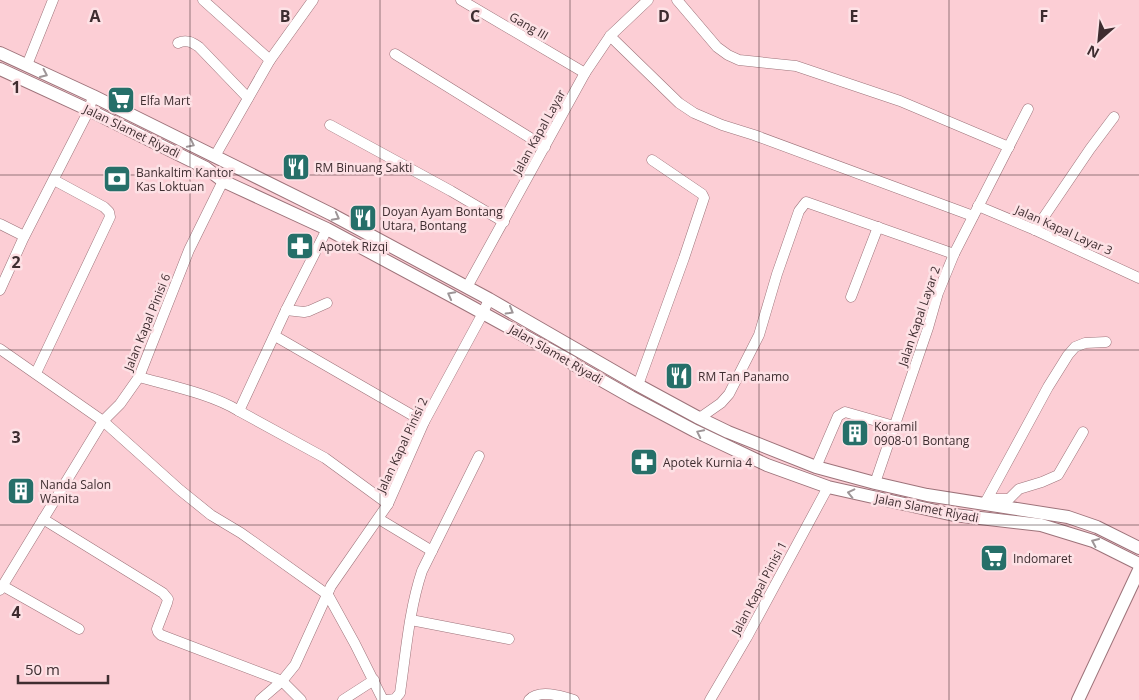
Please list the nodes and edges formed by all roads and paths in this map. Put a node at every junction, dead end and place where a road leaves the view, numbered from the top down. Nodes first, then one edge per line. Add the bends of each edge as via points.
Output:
1 (53, 0) edge
2 (203, 0) edge
3 (313, 0) edge
4 (461, 0) edge
5 (648, 0) edge
6 (677, 0) edge
7 (610, 36) junction
8 (178, 43) dead end
9 (0, 53) edge
10 (395, 54) dead end
11 (270, 60) junction
12 (26, 65) junction
13 (0, 69) edge
14 (585, 73) junction
15 (93, 96) junction
16 (248, 98) junction
17 (1028, 109) dead end
18 (89, 110) junction
19 (1114, 117) dead end
20 (330, 124) dead end
21 (545, 146) junction
22 (1009, 147) junction
23 (214, 156) junction
24 (652, 160) dead end
25 (54, 180) junction
26 (223, 181) junction
27 (978, 206) junction
28 (973, 216) junction
29 (504, 222) junction
30 (0, 224) edge
31 (878, 227) junction
32 (327, 229) junction
33 (1036, 230) junction
34 (24, 236) junction
35 (954, 254) junction
36 (1139, 278) edge
37 (467, 288) junction
38 (0, 290) edge
39 (851, 297) dead end
40 (489, 299) junction
41 (327, 303) dead end
42 (286, 310) junction
43 (483, 313) junction
44 (274, 336) junction
45 (1106, 342) dead end
46 (0, 349) edge
47 (36, 374) junction
48 (139, 377) junction
49 (638, 386) junction
50 (240, 412) junction
51 (697, 417) junction
52 (103, 421) junction
53 (424, 422) junction
54 (894, 426) junction
55 (1083, 432) dead end
56 (773, 451) junction
57 (479, 456) dead end
58 (767, 464) junction
59 (816, 467) junction
60 (875, 483) junction
61 (828, 487) junction
62 (986, 501) junction
63 (388, 504) junction
64 (43, 519) junction
65 (379, 519) junction
66 (1139, 548) edge
67 (432, 551) junction
68 (1139, 564) edge
69 (1139, 570) edge
70 (2, 588) edge
71 (328, 595) junction
72 (411, 620) junction
73 (79, 629) dead end
74 (509, 639) dead end
75 (282, 680) junction
76 (374, 680) junction
77 (260, 700) edge
78 (301, 700) edge
79 (343, 700) edge
80 (385, 700) edge
81 (529, 700) edge
82 (574, 700) edge
83 (710, 700) edge
84 (1078, 700) edge

1 - 12 street
2 - 11 street
3 - 11 street
4 - 14 street, Gang III
5 - 7 street, Jalan Kapal Layar
6 - 22 street via 717,47 739,60 796,66 900,101
7 - 14 street, Jalan Kapal Layar
7 - 28 street via 679,103 694,113
8 - 16 street via 182,40 199,47
9 - 12 street, Jalan Slamet Riyadi
10 - 21 street
11 - 16 street
12 -> 15 street, Jalan Slamet Riyadi
13 - 18 street, Jalan Slamet Riyadi
14 - 21 street, Jalan Kapal Layar
15 - 18 street
15 -> 23 street, Jalan Slamet Riyadi
16 - 23 street
17 - 22 street, Jalan Kapal Layar 2
18 - 25 street
18 - 26 street, Jalan Slamet Riyadi via 206,168
19 - 33 street
20 - 29 street
21 - 29 street, Jalan Kapal Layar
22 - 27 street, Jalan Kapal Layar 2
23 -> 37 street, Jalan Slamet Riyadi via 331,214
24 - 49 street via 704,198
25 - 34 street
25 - 47 street via 104,207 110,217
26 - 32 street, Jalan Slamet Riyadi
26 - 48 street, Jalan Kapal Pinisi 6 via 189,250
27 - 28 street, Jalan Kapal Layar 2
27 - 33 street, Jalan Kapal Layar 3
28 - 35 street, Jalan Kapal Layar 2
29 - 37 street, Jalan Kapal Layar
30 - 34 street
31 - 35 street
31 - 39 street
31 - 51 street via 814,204 806,202 802,205 759,335 729,394 721,403
32 - 42 street
43 -> 32 street, Jalan Slamet Riyadi
33 - 36 street, Jalan Kapal Layar 3
34 - 38 street
35 - 54 street, Jalan Kapal Layar 2
37 - 40 street, Jalan Slamet Riyadi
40 - 43 street, Jalan Kapal Pinisi 2
40 -> 49 street, Jalan Slamet Riyadi
41 - 42 street via 304,312
42 - 44 street
43 - 53 street, Jalan Kapal Pinisi 2
58 -> 43 street, Jalan Slamet Riyadi via 687,427
44 - 50 street
44 - 53 street
45 - 62 street via 1085,343 1068,355
46 - 47 street
47 - 52 street
48 - 50 street via 215,399
48 - 52 street, Jalan Kapal Pinisi 6
49 - 51 street, Jalan Slamet Riyadi
50 - 63 street via 325,458
51 - 56 street, Jalan Slamet Riyadi
52 - 64 street, Jalan Kapal Pinisi 6
52 - 71 street via 211,515
53 - 63 street, Jalan Kapal Pinisi 2
54 - 59 street via 845,412 838,416
54 - 60 street, Jalan Kapal Layar 2
55 - 62 street via 1058,475 1020,489 1009,498
56 - 58 street
56 - 59 street, Jalan Slamet Riyadi
57 - 67 street
58 - 61 street, Jalan Slamet Riyadi
59 - 60 street, Jalan Slamet Riyadi
60 - 62 street, Jalan Slamet Riyadi via 927,494
68 -> 61 street, Jalan Slamet Riyadi via 1093,541 1041,525 954,515
61 - 83 street, Jalan Kapal Pinisi 1
62 - 66 street, Jalan Slamet Riyadi via 1068,517
63 - 65 street, Jalan Kapal Pinisi 2
64 - 70 street, Jalan Kapal Pinisi 6
64 - 75 street via 163,593 168,599 157,629 161,635
65 - 67 street
65 - 71 street, Jalan Kapal Pinisi 2 via 339,573
67 - 72 street via 422,571
69 - 84 street
70 - 73 street
71 - 75 street, Jalan Kapal Pinisi 2 via 295,665
71 - 76 street
72 - 74 street
72 - 80 street via 400,692 396,699
75 - 77 street, Jalan Kapal Pinisi 2
75 - 78 street
76 - 79 street
76 - 80 street
81 - 82 street via 539,694

